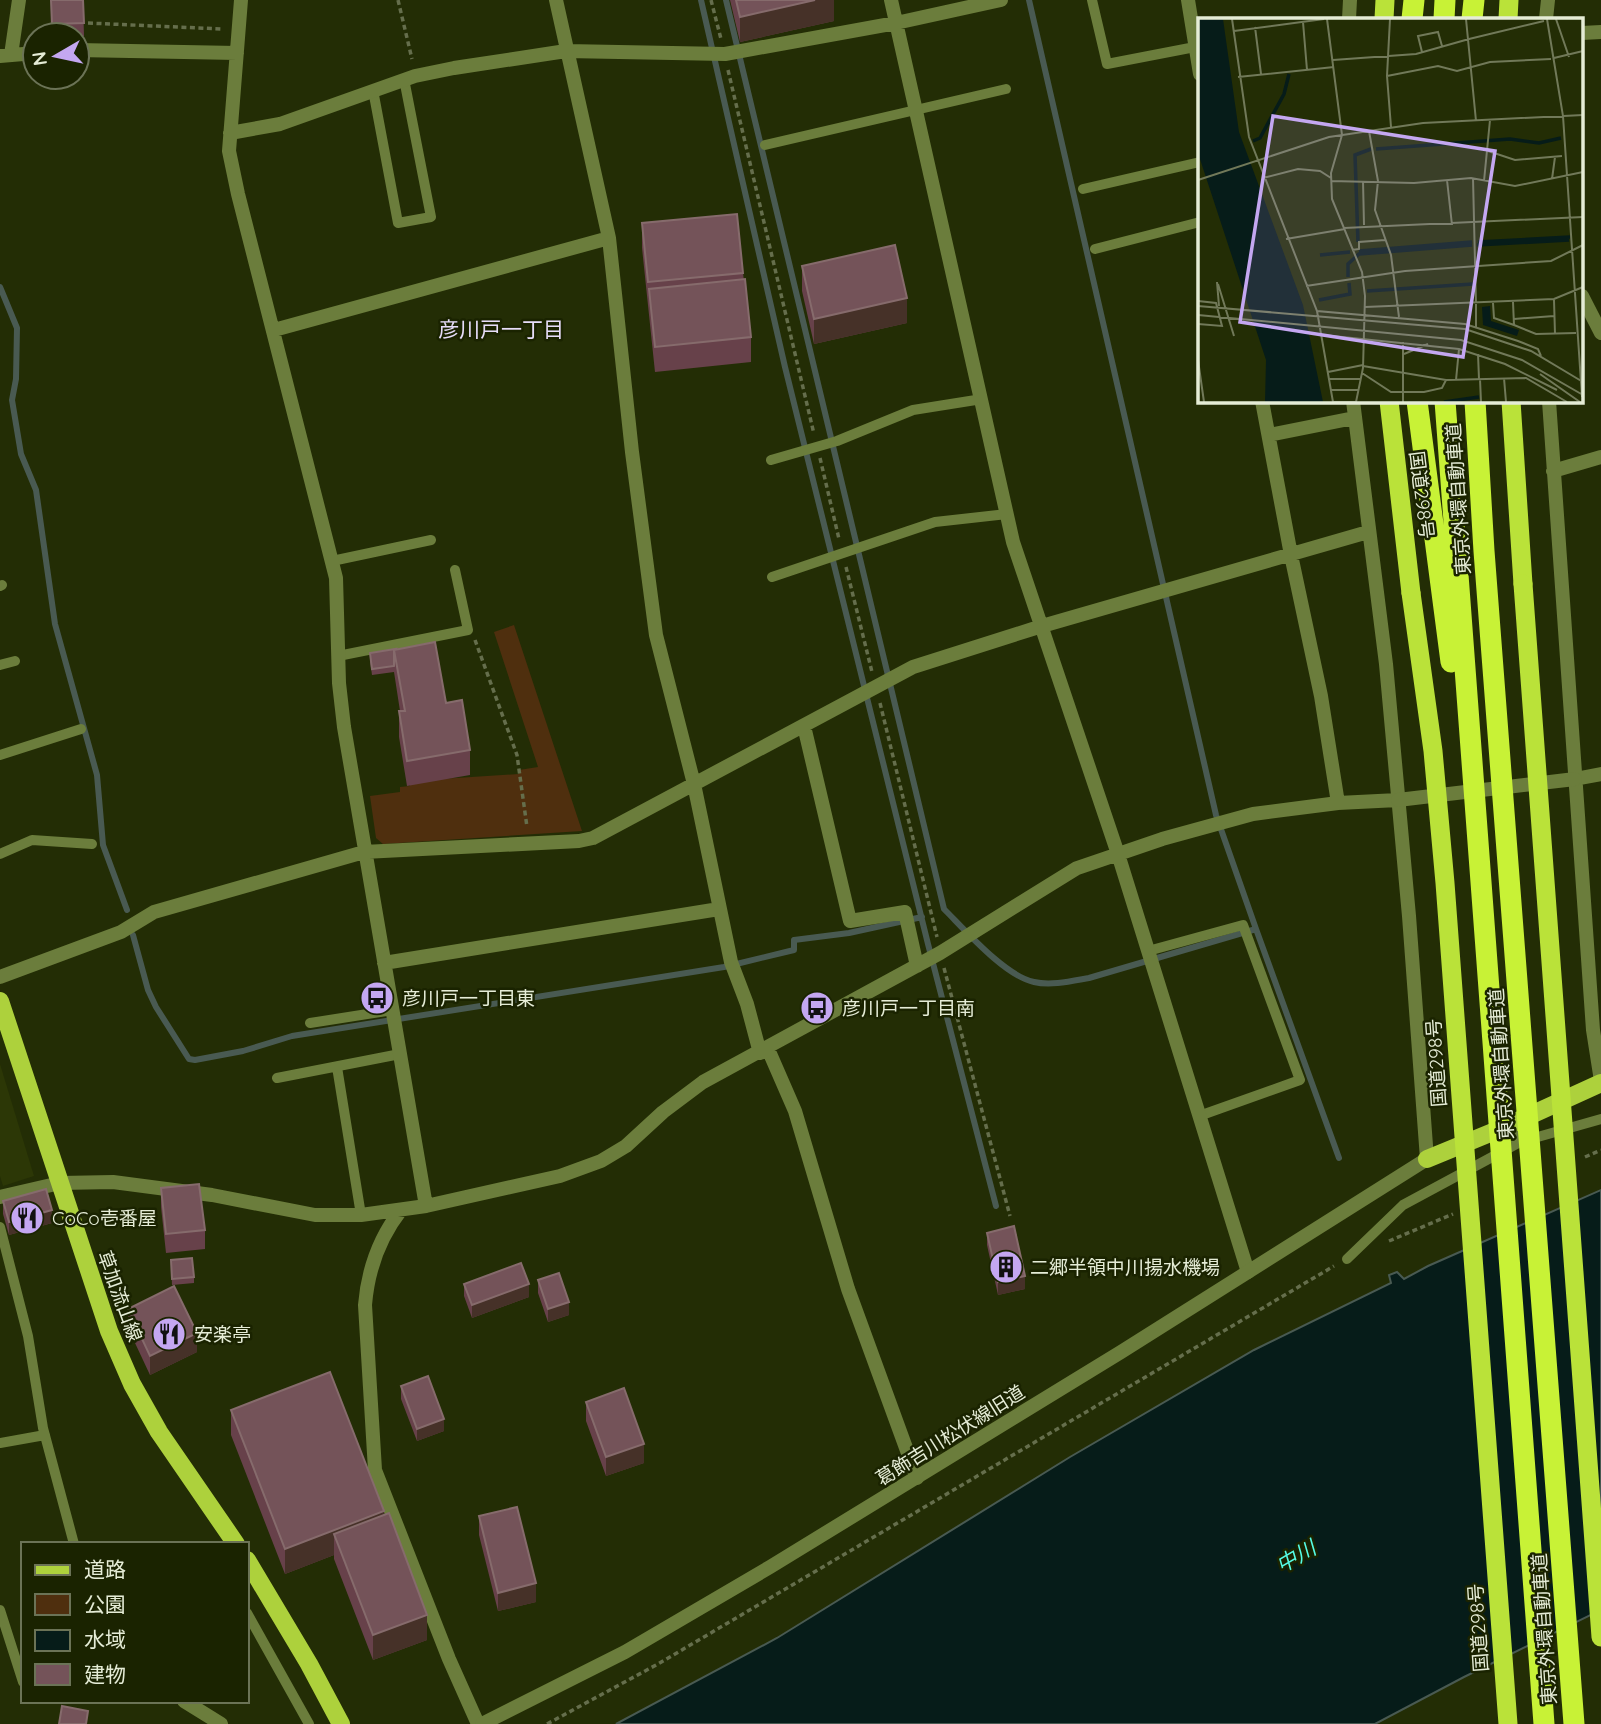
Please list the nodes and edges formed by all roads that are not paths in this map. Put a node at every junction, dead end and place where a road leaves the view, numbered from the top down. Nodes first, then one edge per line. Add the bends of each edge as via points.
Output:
1 (19, 0) edge
2 (241, 0) edge
3 (556, 0) edge
4 (891, 0) edge
5 (1001, 0) edge
6 (1092, 0) edge
7 (1188, 0) edge
8 (1350, 0) edge
9 (1385, 0) edge
10 (1414, 0) edge
11 (1445, 0) edge
12 (1474, 0) edge
13 (1509, 0) edge
14 (1548, 0) edge
15 (1349, 18) edge
16 (1384, 18) edge
17 (1412, 18) edge
18 (1444, 18) edge
19 (1472, 18) edge
20 (1508, 18) edge
21 (1546, 18) edge
22 (896, 23) junction
23 (1196, 43) edge
24 (91, 50) edge
25 (566, 51) junction
26 (237, 52) junction
27 (5, 56) edge
28 (410, 77) junction
29 (1006, 89) dead end
30 (373, 90) junction
31 (916, 110) junction
32 (230, 133) junction
33 (765, 145) dead end
34 (1198, 162) edge
35 (1083, 189) dead end
36 (1198, 223) edge
37 (609, 238) junction
38 (1095, 249) dead end
39 (1584, 300) edge
40 (274, 330) junction
41 (1601, 332) edge
42 (982, 399) junction
43 (1262, 402) edge
44 (1353, 402) edge
45 (1389, 402) edge
46 (1417, 402) edge
47 (1445, 402) edge
48 (1475, 402) edge
49 (1511, 402) edge
50 (1549, 402) edge
51 (1354, 418) junction
52 (1269, 435) junction
53 (1601, 457) edge
54 (771, 460) dead end
55 (1553, 471) junction
56 (1007, 514) junction
57 (1368, 532) junction
58 (430, 540) dead end
59 (1291, 555) junction
60 (332, 561) junction
61 (455, 570) dead end
62 (772, 578) dead end
63 (1042, 626) junction
64 (338, 656) junction
65 (15, 661) dead end
66 (0, 665) edge
67 (804, 726) junction
68 (81, 729) dead end
69 (0, 755) edge
70 (1601, 774) edge
71 (1575, 779) junction
72 (694, 784) junction
73 (1398, 800) junction
74 (1338, 803) junction
75 (1477, 830) junction
76 (92, 844) dead end
77 (364, 852) junction
78 (1118, 854) junction
79 (0, 855) edge
80 (719, 909) junction
81 (1148, 951) junction
82 (384, 963) junction
83 (917, 966) junction
84 (0, 977) edge
85 (0, 1001) edge
86 (393, 1010) junction
87 (310, 1023) dead end
88 (6, 1042) edge
89 (764, 1051) junction
90 (400, 1055) junction
91 (337, 1067) junction
92 (277, 1078) dead end
93 (1601, 1082) edge
94 (1199, 1115) junction
95 (1601, 1119) edge
96 (1515, 1122) junction
97 (1520, 1142) junction
98 (1427, 1159) junction
99 (60, 1183) junction
100 (0, 1197) edge
101 (426, 1206) junction
102 (401, 1210) junction
103 (361, 1215) junction
104 (0, 1227) edge
105 (1347, 1259) road end
106 (1248, 1272) junction
107 (45, 1435) junction
108 (0, 1443) edge
109 (917, 1478) junction
110 (73, 1542) edge
111 (235, 1542) edge
112 (248, 1562) edge
113 (0, 1610) edge
114 (248, 1615) edge
115 (1601, 1637) edge
116 (21, 1676) edge
117 (187, 1703) edge
118 (221, 1724) edge
119 (309, 1724) edge
120 (341, 1724) edge
121 (480, 1724) edge
122 (1508, 1724) edge
123 (1544, 1724) edge
124 (1574, 1724) edge

1 - 27 street
2 - 26 street
3 - 25 street
4 - 22 street
5 - 22 street
6 - 23 lane via 1107,64
7 - 23 street
8 - 15 street
9 - 16 highway
10 - 17 highway
11 - 18 highway
12 - 19 highway
13 - 20 highway
14 - 21 street
22 - 25 street via 724,54
22 - 31 street
24 - 26 street
25 - 28 street
25 - 37 street
26 - 32 street
28 - 30 street
28 - 30 lane via 431,217 398,223
29 - 31 lane
30 - 32 street via 280,124
31 - 33 lane
31 - 42 street
32 - 40 street via 238,194
34 - 35 lane
36 - 38 lane
37 - 40 street
37 - 72 street via 656,635
39 - 41 street
40 - 60 street
42 - 54 lane via 913,410
42 - 56 street
43 - 52 street
44 - 51 street
45 - 122 highway, 国道298号, bridge via 1445,883
46 - 75 highway, bridge
47 - 75 highway, 東京外環自動車道, bridge
48 - 124 highway, 東京外環自動車道, bridge
49 - 115 highway, bridge
50 - 55 street
51 - 52 street
51 - 57 street
52 - 59 street
53 - 55 street
55 - 71 street
56 - 62 lane via 935,522
56 - 63 street
57 - 59 street
57 - 73 street
58 - 60 lane
59 - 63 street
59 - 74 street
60 - 64 street
61 - 64 lane via 468,630
63 - 67 street via 913,667
63 - 78 street
64 - 77 street
65 - 66 lane
67 - 72 street
67 - 83 street via 850,921 905,912
68 - 69 lane
70 - 71 street
71 - 73 street
71 - 93 street via 1593,1030
72 - 77 street via 593,838
72 - 80 street
73 - 74 street
73 - 98 street
74 - 78 street via 1253,814
75 - 123 highway, 東京外環自動車道, bridge
76 - 79 lane via 32,840
77 - 82 street
77 - 84 street via 154,912 121,932
78 - 81 street
78 - 83 street via 1077,868
80 - 82 street
80 - 89 street via 731,962
81 - 94 street
81 - 94 lane via 1243,925 1300,1080
82 - 86 street
83 - 89 street
85 - 88 main road, 草加流山線
86 - 87 lane
86 - 90 street
88 - 99 main road, 草加流山線
89 - 101 street via 694,1089 601,1161 559,1176
89 - 109 street via 796,1111 848,1289
90 - 91 lane
90 - 101 street
91 - 92 lane
91 - 103 lane
93 - 96 main road
94 - 106 street
95 - 97 lane
96 - 97 lane
96 - 98 main road
97 - 105 lane via 1404,1205
98 - 106 street, 葛飾吉川松伏線旧道
99 - 100 street
99 - 103 street via 113,1182 315,1215
99 - 111 main road, 草加流山線 via 109,1331 132,1384
101 - 102 street
102 - 103 street
102 - 121 street via 379,1244 366,1288 375,1470 449,1659
104 - 107 lane via 28,1336
106 - 109 street, 葛飾吉川松伏線旧道
107 - 108 lane
107 - 110 lane
109 - 121 street, 葛飾吉川松伏線旧道 via 625,1652
112 - 120 main road
113 - 116 lane
114 - 119 lane
117 - 118 street

